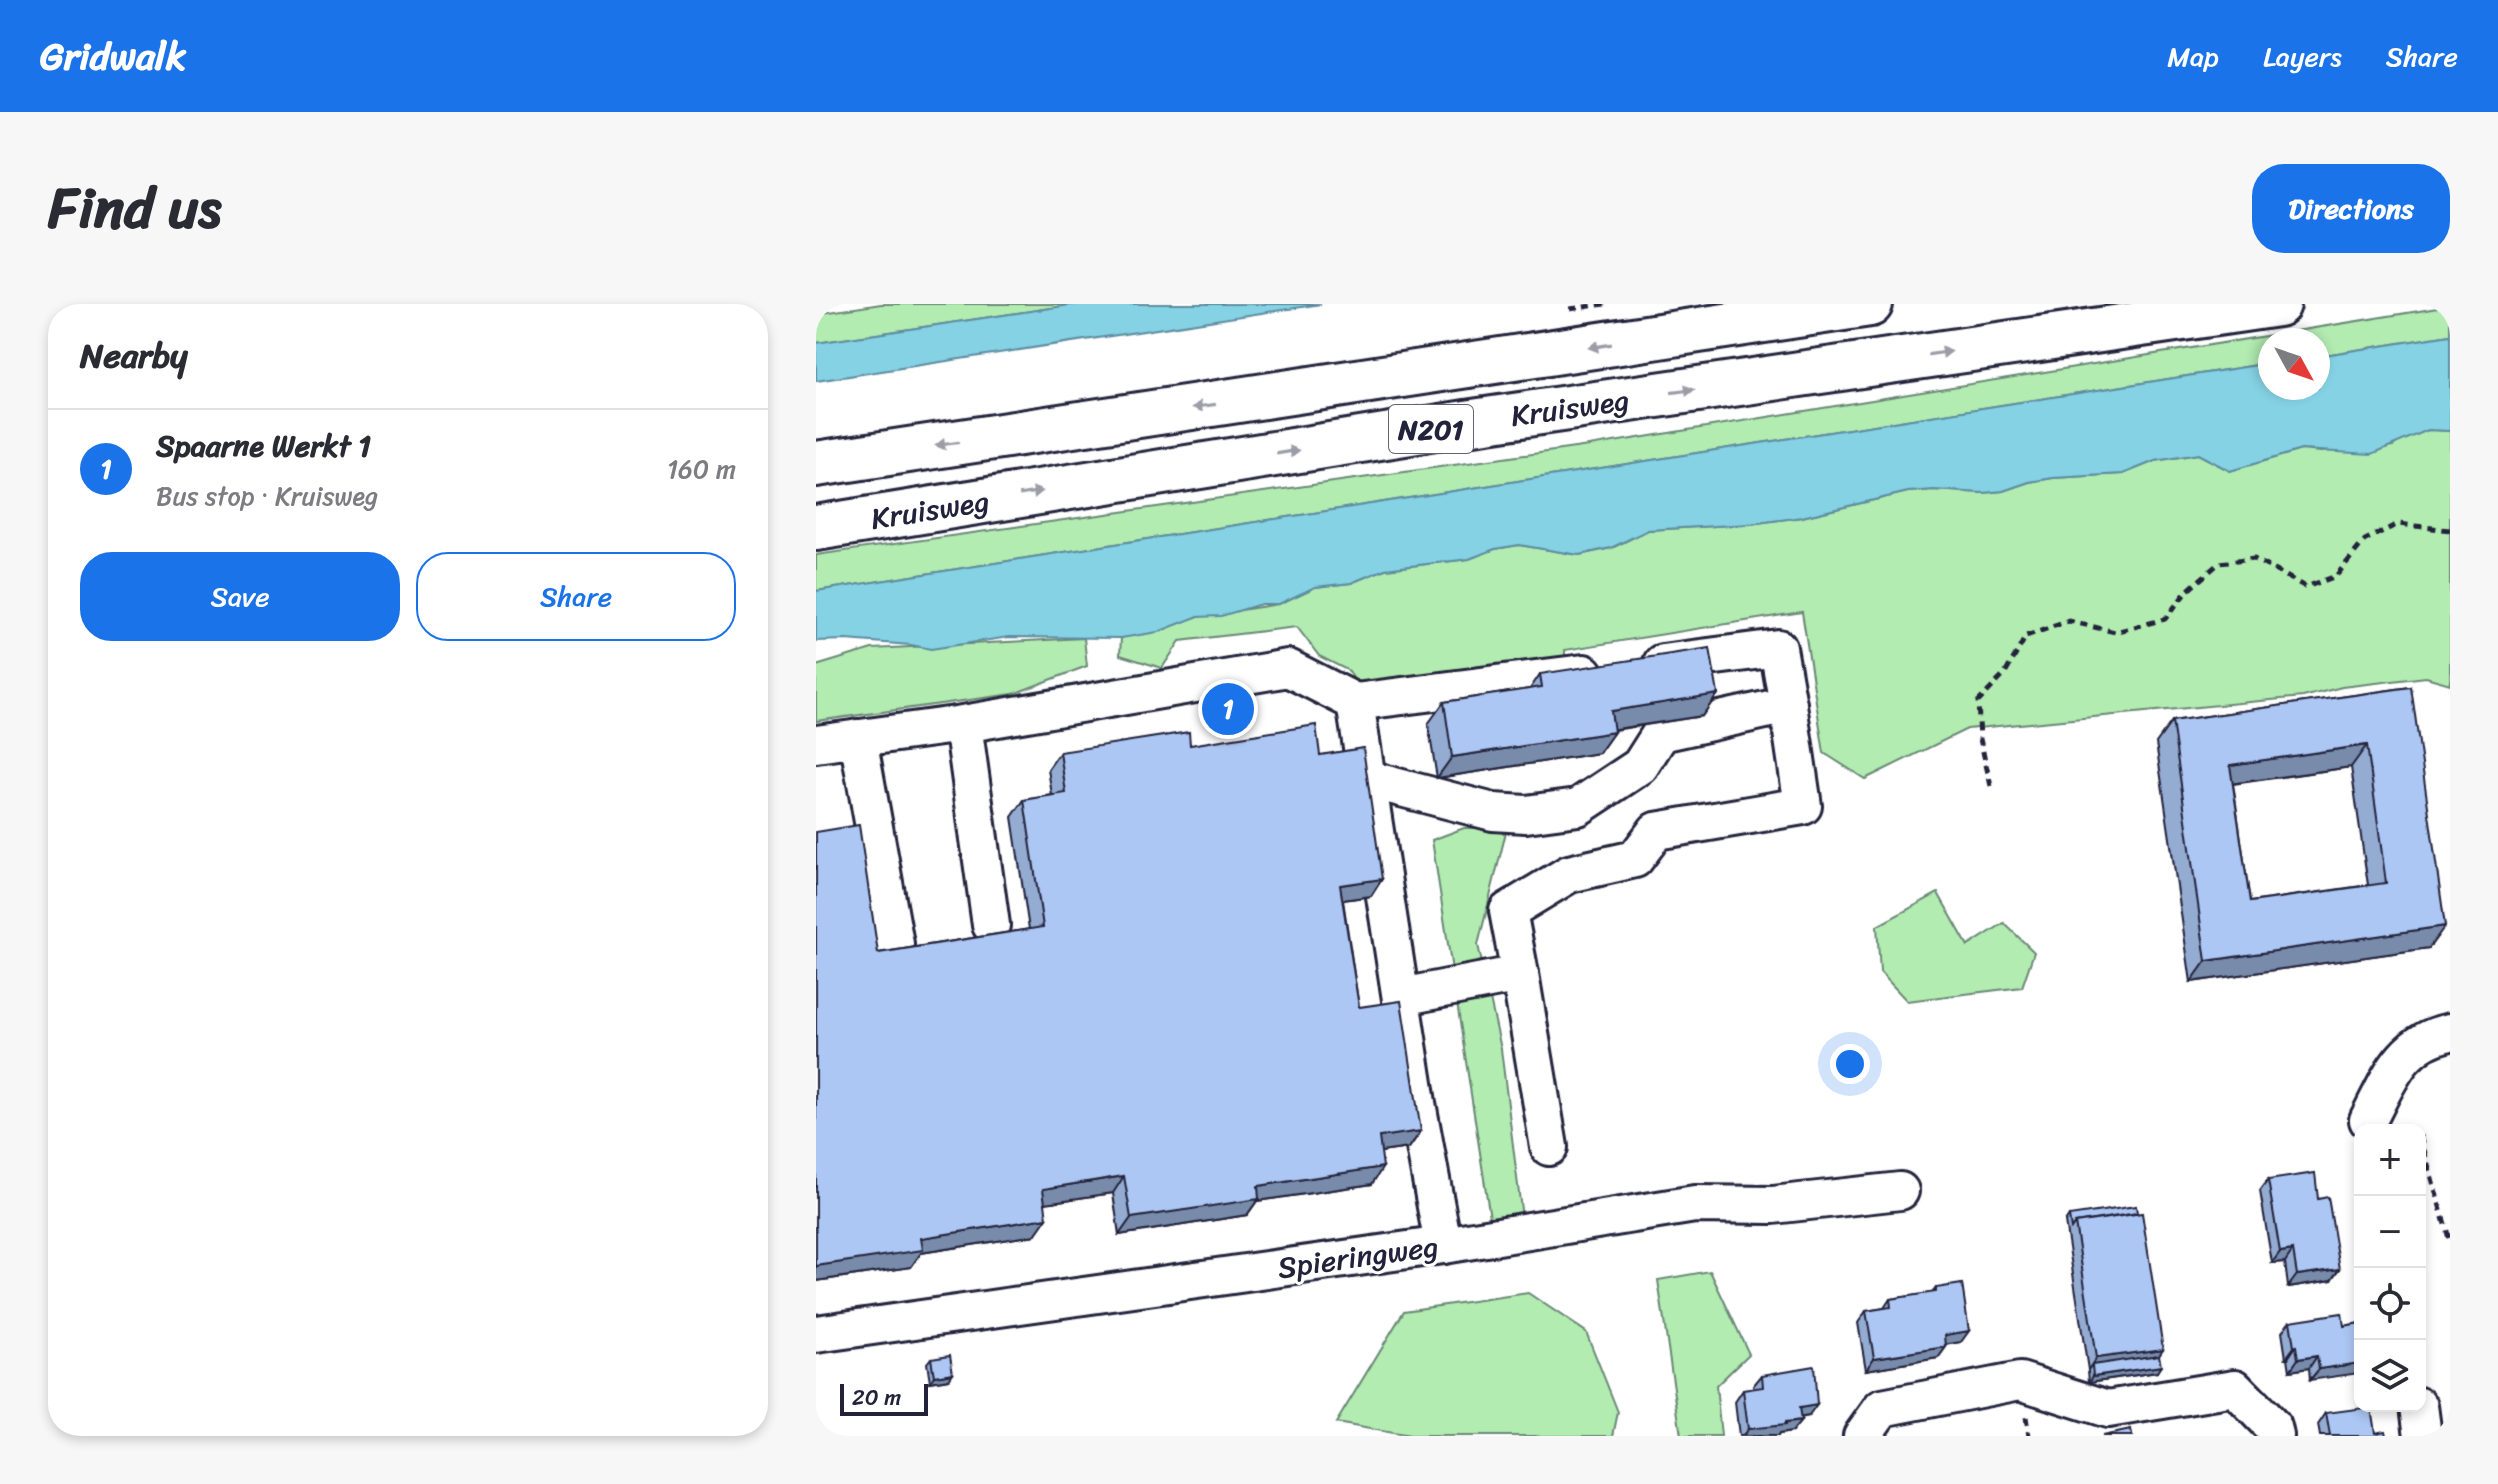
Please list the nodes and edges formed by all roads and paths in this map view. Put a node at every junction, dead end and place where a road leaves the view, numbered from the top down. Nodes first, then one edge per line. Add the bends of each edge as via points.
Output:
1 (1870, 304) edge
2 (2278, 304) edge
3 (816, 464) edge
4 (816, 528) edge
5 (2450, 530) edge
6 (1355, 702) junction
7 (1788, 705) junction
8 (963, 724) junction
9 (858, 738) junction
10 (816, 744) edge
11 (1367, 779) junction
12 (1991, 786) dead end
13 (991, 925) dead end
14 (895, 944) dead end
15 (1520, 974) junction
16 (1401, 997) junction
17 (2450, 1032) edge
18 (2368, 1120) dead end
19 (1549, 1147) dead end
20 (2426, 1157) edge
21 (1900, 1191) dead end
22 (2450, 1242) edge
23 (1443, 1245) junction
24 (816, 1334) edge
25 (2420, 1412) edge
26 (1862, 1436) edge
27 (2275, 1436) edge
28 (2423, 1436) edge

1 -> 3 highway, Kruisweg / N201
4 -> 2 highway, Kruisweg / N201 via 1481,421
5 - 12 path via 2398,524 2365,540 2336,576 2306,587 2254,559 2219,563 2165,619 2115,632 2069,621 2026,636 2005,674 1978,702
6 - 7 street via 1778,648
6 - 8 street via 1288,668
6 - 11 street
7 - 11 street via 1661,733 1640,766 1578,807 1493,812
7 - 15 street via 1803,806 1656,831 1635,859 1569,874 1508,911
8 - 9 street
8 - 13 street
9 - 10 street
9 - 14 street
11 - 16 street
15 - 16 street
15 - 19 street
16 - 23 street
17 - 18 street via 2428,1036 2409,1051
20 - 22 path
21 - 23 street, Spieringweg via 1773,1205 1695,1204
23 - 24 street, Spieringweg
25 - 28 street
26 - 27 street via 1882,1408 2020,1381 2108,1409 2235,1388 2273,1427

